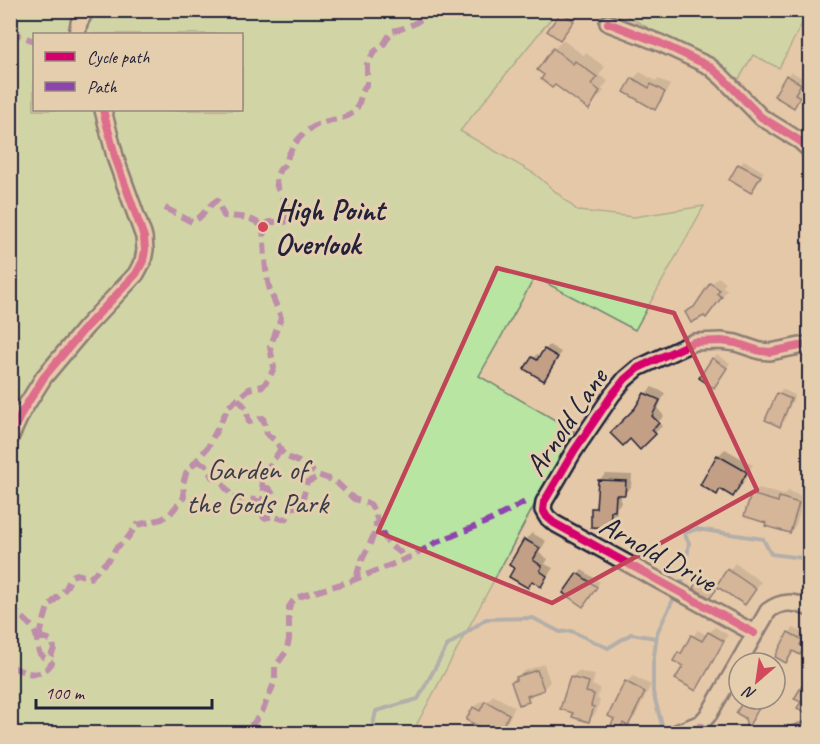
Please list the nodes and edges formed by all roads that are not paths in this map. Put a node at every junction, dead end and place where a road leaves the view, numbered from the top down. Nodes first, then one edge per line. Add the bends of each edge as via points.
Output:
1 (86, 10) edge
2 (608, 22) dead end
3 (77, 33) edge
4 (103, 111) edge
5 (810, 150) edge
6 (810, 344) edge
7 (10, 438) edge
8 (543, 510) joint
9 (810, 608) edge
10 (754, 633) junction
11 (674, 734) edge

1 - 3 street
2 - 5 street via 709,66 761,117
4 - 7 street via 144,237 143,261 136,274 44,377
6 - 8 street, Arnold Lane via 770,352 721,340 694,342 638,368 612,395 574,451
8 - 10 street, Arnold Drive via 555,523
9 - 10 street via 787,602 777,604
10 - 11 street via 709,714 701,723

